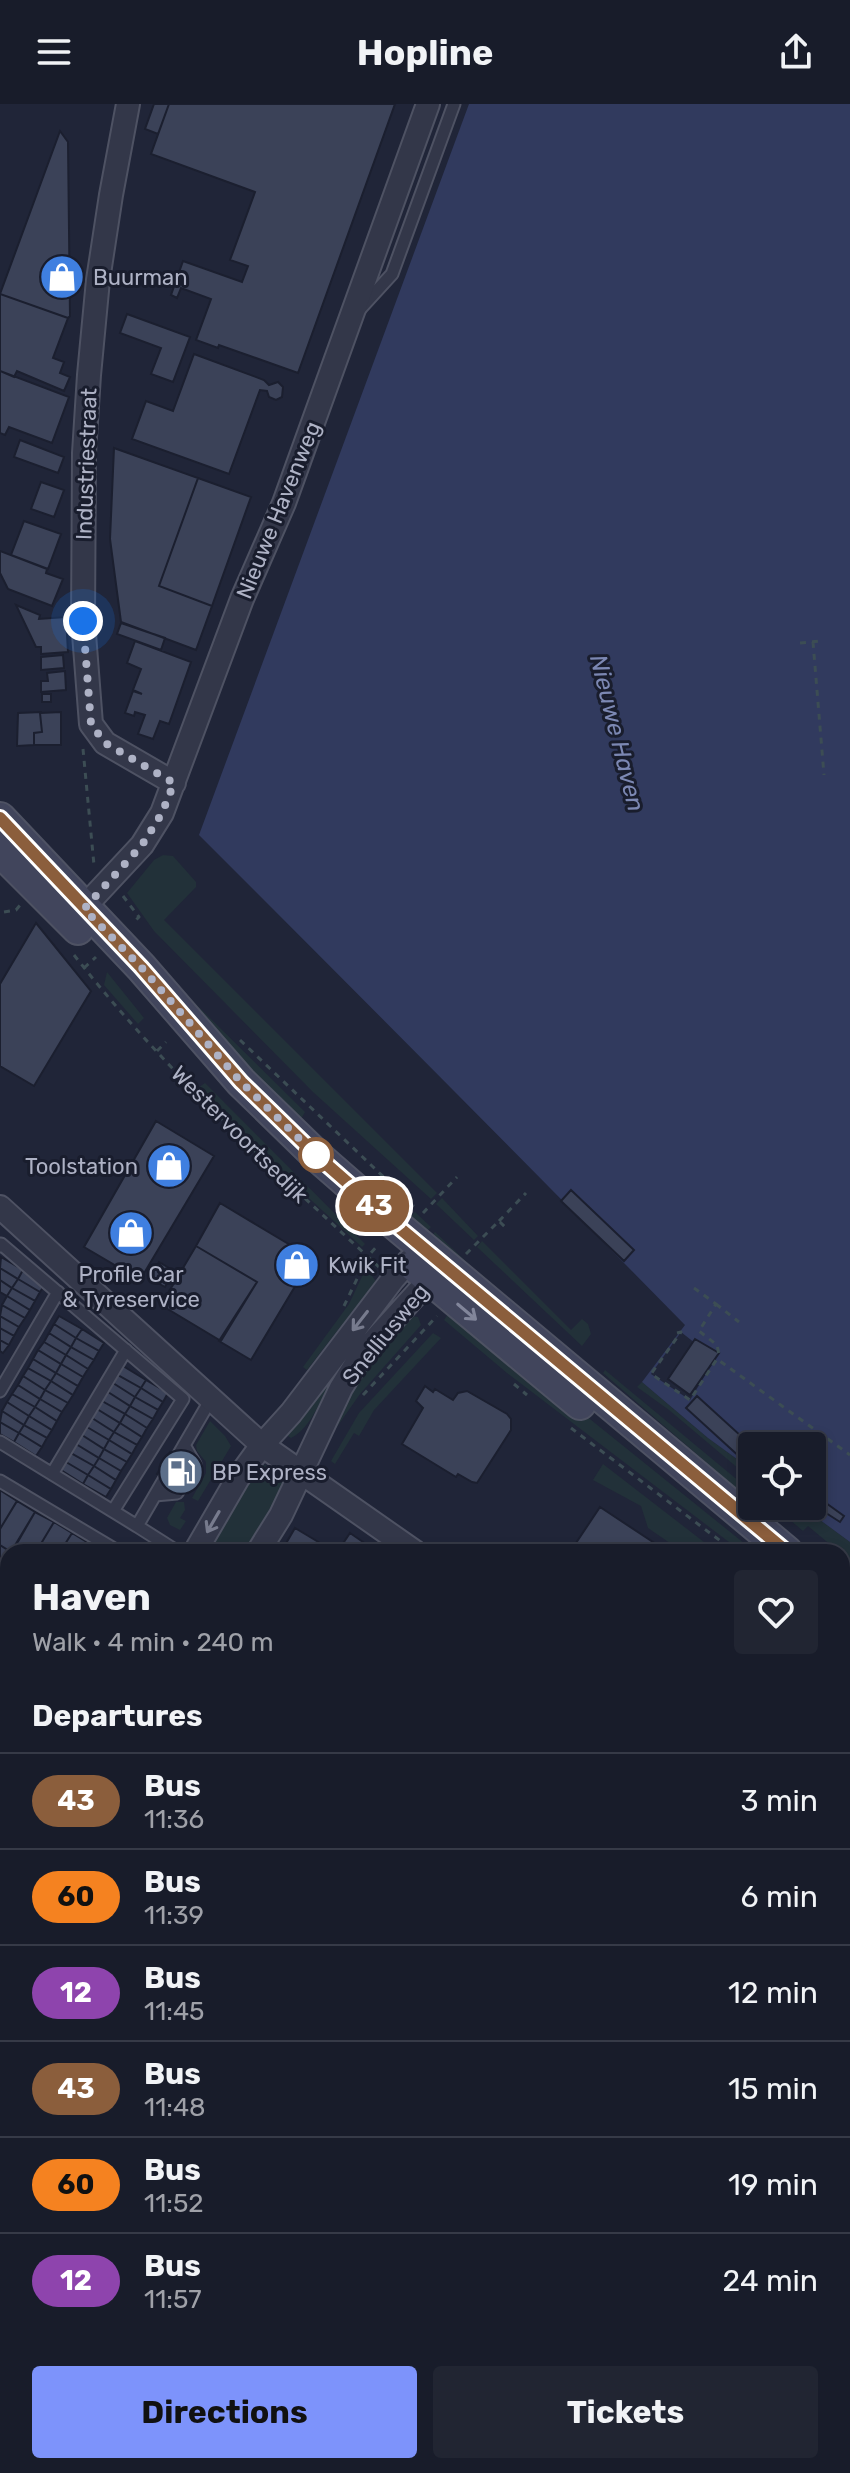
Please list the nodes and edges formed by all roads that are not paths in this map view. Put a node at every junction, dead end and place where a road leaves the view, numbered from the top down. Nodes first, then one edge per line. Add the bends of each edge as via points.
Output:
1 (128, 104) edge
2 (428, 104) edge
3 (454, 104) edge
4 (349, 321) junction
5 (174, 783) junction
6 (0, 818) edge
7 (0, 851) edge
8 (80, 920) junction
9 (0, 1207) edge
10 (0, 1246) edge
11 (416, 1268) junction
12 (458, 1291) junction
13 (58, 1292) junction
14 (126, 1350) junction
15 (0, 1391) edge
16 (211, 1399) junction
17 (0, 1442) edge
18 (184, 1445) junction
19 (262, 1445) junction
20 (302, 1472) junction
21 (52, 1474) junction
22 (0, 1481) edge
23 (155, 1495) junction
24 (113, 1511) junction
25 (137, 1526) junction
26 (106, 1544) edge
27 (165, 1544) edge
28 (200, 1544) edge
29 (263, 1544) edge
30 (404, 1544) edge
31 (755, 1544) edge
32 (777, 1544) edge

1 - 5 street, Industriestraat via 98,280 89,375 84,637 91,724 105,743
2 - 4 street, Nieuwe Havenweg
3 - 4 lane via 392,274
4 - 5 street, Nieuwe Havenweg
5 - 8 street, Nieuwe Havenweg via 155,827
6 - 8 main road, Westervoortsedijk
7 - 8 main road, Westervoortsedijk
8 - 11 main road, Westervoortsedijk via 141,967 241,1082 397,1228
9 - 16 street
10 - 13 lane
11 - 12 main road, Westervoortsedijk
11 -> 19 street, Snelliusweg
11 - 20 street, Snelliusweg via 341,1388
12 -> 31 main road, Westervoortsedijk
12 - 32 main road, Westervoortsedijk
13 - 14 lane
13 - 15 lane
14 - 21 lane
14 - 24 lane via 183,1399
16 - 18 lane
16 - 19 street
17 - 21 lane
18 - 23 lane
18 - 23 lane via 195,1464 177,1493
19 - 20 street
19 -> 28 street, Snelliusweg
20 - 29 street, Snelliusweg
20 - 30 street
21 - 24 lane
22 - 26 lane
23 - 25 lane
24 - 25 lane
25 - 27 lane

